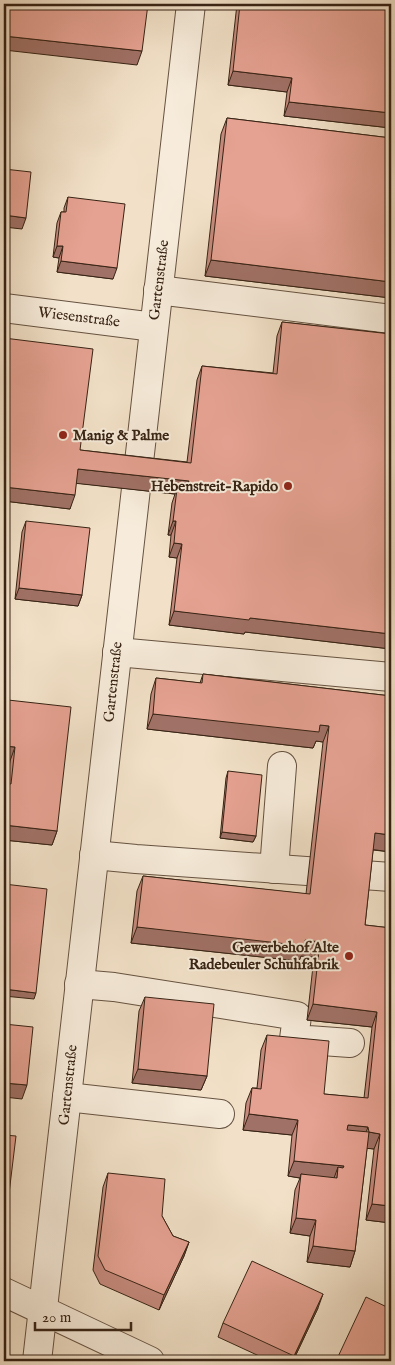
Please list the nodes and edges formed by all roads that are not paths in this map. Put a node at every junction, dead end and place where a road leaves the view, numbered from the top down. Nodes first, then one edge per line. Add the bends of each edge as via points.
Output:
1 (191, 4) edge
2 (158, 290) junction
3 (4, 308) edge
4 (391, 318) edge
5 (154, 327) junction
6 (117, 652) junction
7 (391, 677) edge
8 (282, 766) dead end
9 (94, 855) junction
10 (274, 869) junction
11 (391, 877) edge
12 (79, 984) junction
13 (350, 1043) dead end
14 (67, 1097) junction
15 (220, 1114) dead end
16 (4, 1292) edge
17 (43, 1309) junction
18 (37, 1361) edge
19 (150, 1361) edge

1 - 2 street, Gartenstraße
2 - 4 street
2 - 5 street, Gartenstraße
3 - 5 street, Wiesenstraße
5 - 6 street, Gartenstraße
6 - 7 street
6 - 9 street, Gartenstraße
8 - 10 street
9 - 10 street
9 - 12 street, Gartenstraße
10 - 11 street
12 - 13 street via 297,1016 294,1038
12 - 14 street, Gartenstraße
14 - 15 street
14 - 17 street, Gartenstraße
16 - 17 street
17 - 18 street, Gartenstraße
17 - 19 street

